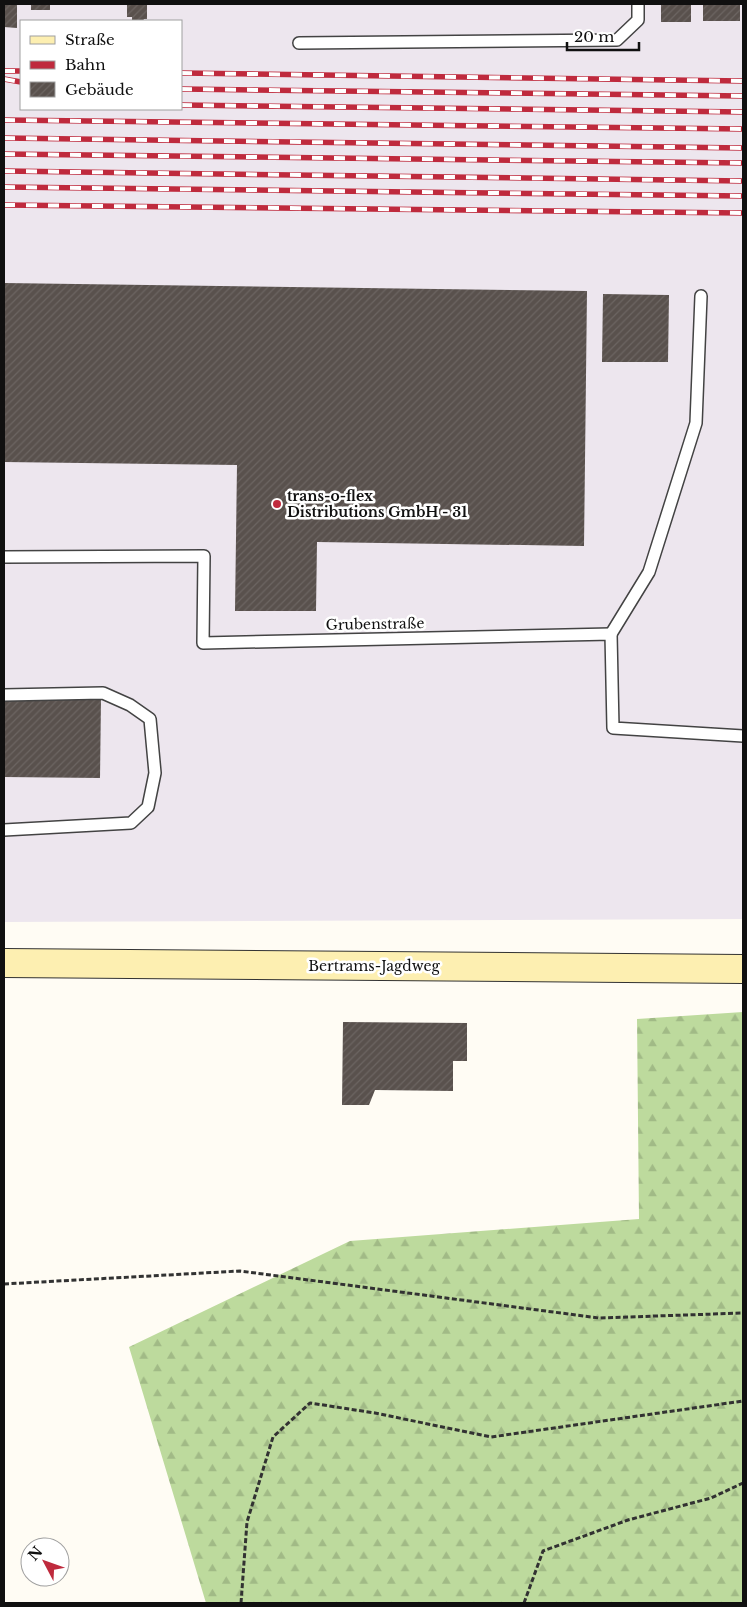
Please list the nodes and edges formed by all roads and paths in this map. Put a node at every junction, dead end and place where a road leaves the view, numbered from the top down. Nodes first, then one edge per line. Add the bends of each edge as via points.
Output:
1 (638, 4) edge
2 (299, 43) dead end
3 (702, 296) dead end
4 (4, 557) edge
5 (610, 634) junction
6 (4, 695) edge
7 (743, 736) edge
8 (4, 830) edge
9 (4, 963) edge
10 (743, 969) edge
11 (4, 1284) edge
12 (743, 1312) edge
13 (743, 1401) edge
14 (743, 1483) edge
15 (241, 1603) edge
16 (524, 1603) edge

1 - 2 lane via 638,20 617,40
3 - 5 lane via 696,423 649,572
4 - 5 lane, Grubenstraße via 204,556 203,643
5 - 7 lane via 613,728
6 - 8 lane via 103,693 130,705 150,719 154,773 148,807 132,823
9 - 10 main road, Bertrams-Jagdweg
11 - 12 path via 240,1271 599,1318
13 - 15 path via 491,1437 310,1403 273,1437 248,1522
14 - 16 path via 711,1498 628,1520 543,1551

